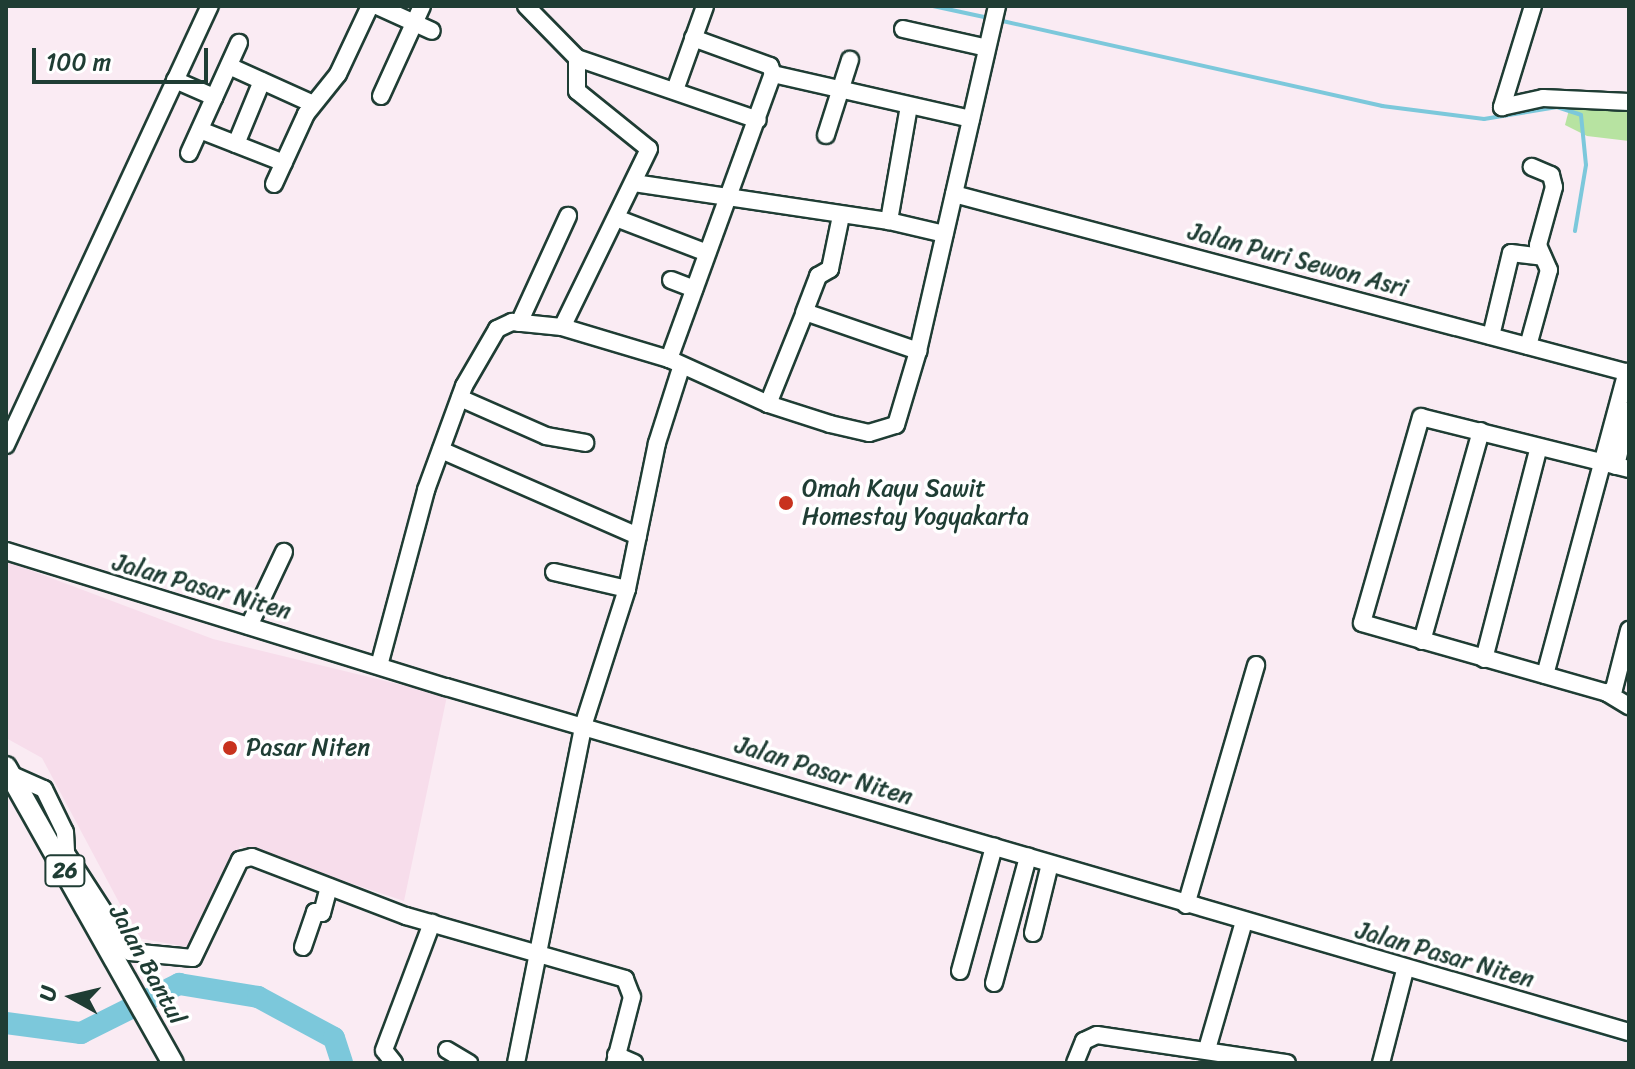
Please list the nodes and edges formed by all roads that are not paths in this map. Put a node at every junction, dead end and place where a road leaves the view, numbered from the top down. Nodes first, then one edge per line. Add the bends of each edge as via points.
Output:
1 (210, 6) edge
2 (370, 6) edge
3 (377, 6) edge
4 (422, 6) edge
5 (526, 6) edge
6 (705, 6) edge
7 (1533, 6) edge
8 (995, 15) edge
9 (414, 23) junction
10 (903, 29) dead end
11 (432, 31) dead end
12 (693, 38) junction
13 (239, 43) dead end
14 (987, 48) junction
15 (577, 58) junction
16 (850, 60) dead end
17 (229, 66) junction
18 (773, 74) junction
19 (175, 80) junction
20 (262, 81) junction
21 (675, 90) junction
22 (842, 90) junction
23 (381, 96) dead end
24 (214, 97) junction
25 (1629, 102) edge
26 (313, 104) junction
27 (909, 106) junction
28 (971, 119) junction
29 (758, 120) junction
30 (200, 130) junction
31 (826, 135) dead end
32 (236, 144) junction
33 (189, 153) dead end
34 (284, 163) junction
35 (1532, 167) dead end
36 (634, 183) junction
37 (274, 184) dead end
38 (954, 194) junction
39 (728, 199) junction
40 (568, 216) dead end
41 (841, 216) junction
42 (616, 218) junction
43 (889, 221) junction
44 (945, 234) junction
45 (707, 253) junction
46 (1543, 257) junction
47 (671, 280) dead end
48 (694, 289) junction
49 (804, 313) junction
50 (519, 323) junction
51 (562, 327) junction
52 (1491, 336) junction
53 (1528, 346) junction
54 (918, 351) junction
55 (675, 364) junction
56 (1628, 373) edge
57 (460, 398) junction
58 (768, 404) junction
59 (1626, 405) edge
60 (1481, 431) junction
61 (585, 443) dead end
62 (6, 445) edge
63 (1539, 447) junction
64 (441, 450) junction
65 (1616, 466) edge
66 (638, 536) junction
67 (6, 551) edge
68 (284, 552) dead end
69 (554, 572) dead end
70 (627, 589) junction
71 (249, 626) junction
72 (1629, 630) edge
73 (1422, 641) junction
74 (1484, 659) junction
75 (380, 662) junction
76 (1256, 665) dead end
77 (1545, 675) junction
78 (1607, 693) junction
79 (1629, 706) edge
80 (584, 723) junction
81 (8, 771) edge
82 (994, 847) junction
83 (62, 855) junction
84 (1028, 857) junction
85 (1050, 864) junction
86 (329, 887) junction
87 (1186, 905) junction
88 (1244, 922) junction
89 (432, 923) junction
90 (1033, 933) dead end
91 (303, 947) dead end
92 (540, 953) junction
93 (1405, 970) junction
94 (960, 971) dead end
95 (994, 983) dead end
96 (1629, 1032) edge
97 (1207, 1049) junction
98 (447, 1050) dead end
99 (616, 1059) edge
100 (173, 1063) edge
101 (394, 1063) edge
102 (469, 1063) edge
103 (516, 1063) edge
104 (634, 1063) edge
105 (1075, 1063) edge
106 (1287, 1063) edge
107 (1381, 1063) edge

1 - 19 street
2 - 26 street via 338,74
3 - 9 street
4 - 9 street
5 - 15 street
6 - 12 street
7 - 25 street via 1502,107 1543,98
8 - 14 street
9 - 11 street
9 - 23 street
10 - 14 street
12 - 18 street via 770,66
12 - 21 street
13 - 17 street
14 - 28 street
15 - 21 street
15 - 36 street via 577,91 647,146
16 - 22 street
17 - 20 street
17 - 24 street
18 - 22 street
18 - 29 street
19 - 24 street
19 - 62 street
20 - 26 street
20 - 32 street
21 - 29 street
22 - 27 street
22 - 31 street
24 - 30 street
26 - 34 street
27 - 28 street
27 - 43 street
28 - 38 street
29 - 39 street
30 - 32 street
30 - 33 street
32 - 34 street
34 - 37 street
35 - 46 street via 1554,180 1538,245
36 - 39 street
36 - 42 street
38 - 44 street
38 - 52 street, Jalan Puri Sewon Asri
39 - 41 street
39 - 45 street
40 - 50 street
41 - 43 street
41 - 49 street via 830,269 818,276
42 - 45 street
42 - 51 street
43 - 44 street
44 - 54 street
45 - 48 street
46 - 52 street via 1511,253
46 - 53 street via 1549,270
47 - 48 street
48 - 55 street
49 - 54 street
49 - 58 street
50 - 51 street
50 - 57 street via 497,329 486,341
51 - 55 street
52 - 53 street, Jalan Puri Sewon Asri
53 - 56 street, Jalan Puri Sewon Asri
54 - 58 street via 900,419 892,430 858,431
55 - 58 street
55 - 66 street
56 - 59 street
57 - 61 street via 546,436
57 - 64 street
59 - 65 street
60 - 63 street
60 - 73 street
60 - 73 street via 1420,418 1362,623
63 - 65 street
63 - 74 street
64 - 66 street
64 - 75 street
65 - 77 street
66 - 70 street
67 - 71 street, Jalan Pasar Niten
68 - 71 street
69 - 70 street
70 - 80 street
71 - 75 street, Jalan Pasar Niten
72 - 78 street via 1614,689
73 - 74 street
74 - 77 street
75 - 80 street, Jalan Pasar Niten via 446,687
76 - 87 street
77 - 78 street
78 - 79 street
80 - 82 street, Jalan Pasar Niten
80 - 92 street
81 - 83 main road, Jalan Bantul / 26
82 - 84 street, Jalan Pasar Niten
82 - 94 street
83 - 86 street via 124,946 160,957 193,958 245,857
83 - 100 main road, Jalan Bantul / 26
84 - 85 street, Jalan Pasar Niten
84 - 95 street
85 - 87 street, Jalan Pasar Niten
85 - 90 street
86 - 89 street
86 - 91 street
87 - 88 street, Jalan Pasar Niten
88 - 93 street, Jalan Pasar Niten
88 - 97 street
89 - 92 street
89 - 101 street via 384,1050
92 - 99 street via 611,971 630,984
92 - 103 street
93 - 96 street, Jalan Pasar Niten
93 - 107 street
97 - 105 street via 1097,1035 1084,1041
97 - 106 street
98 - 102 street
99 - 104 street

